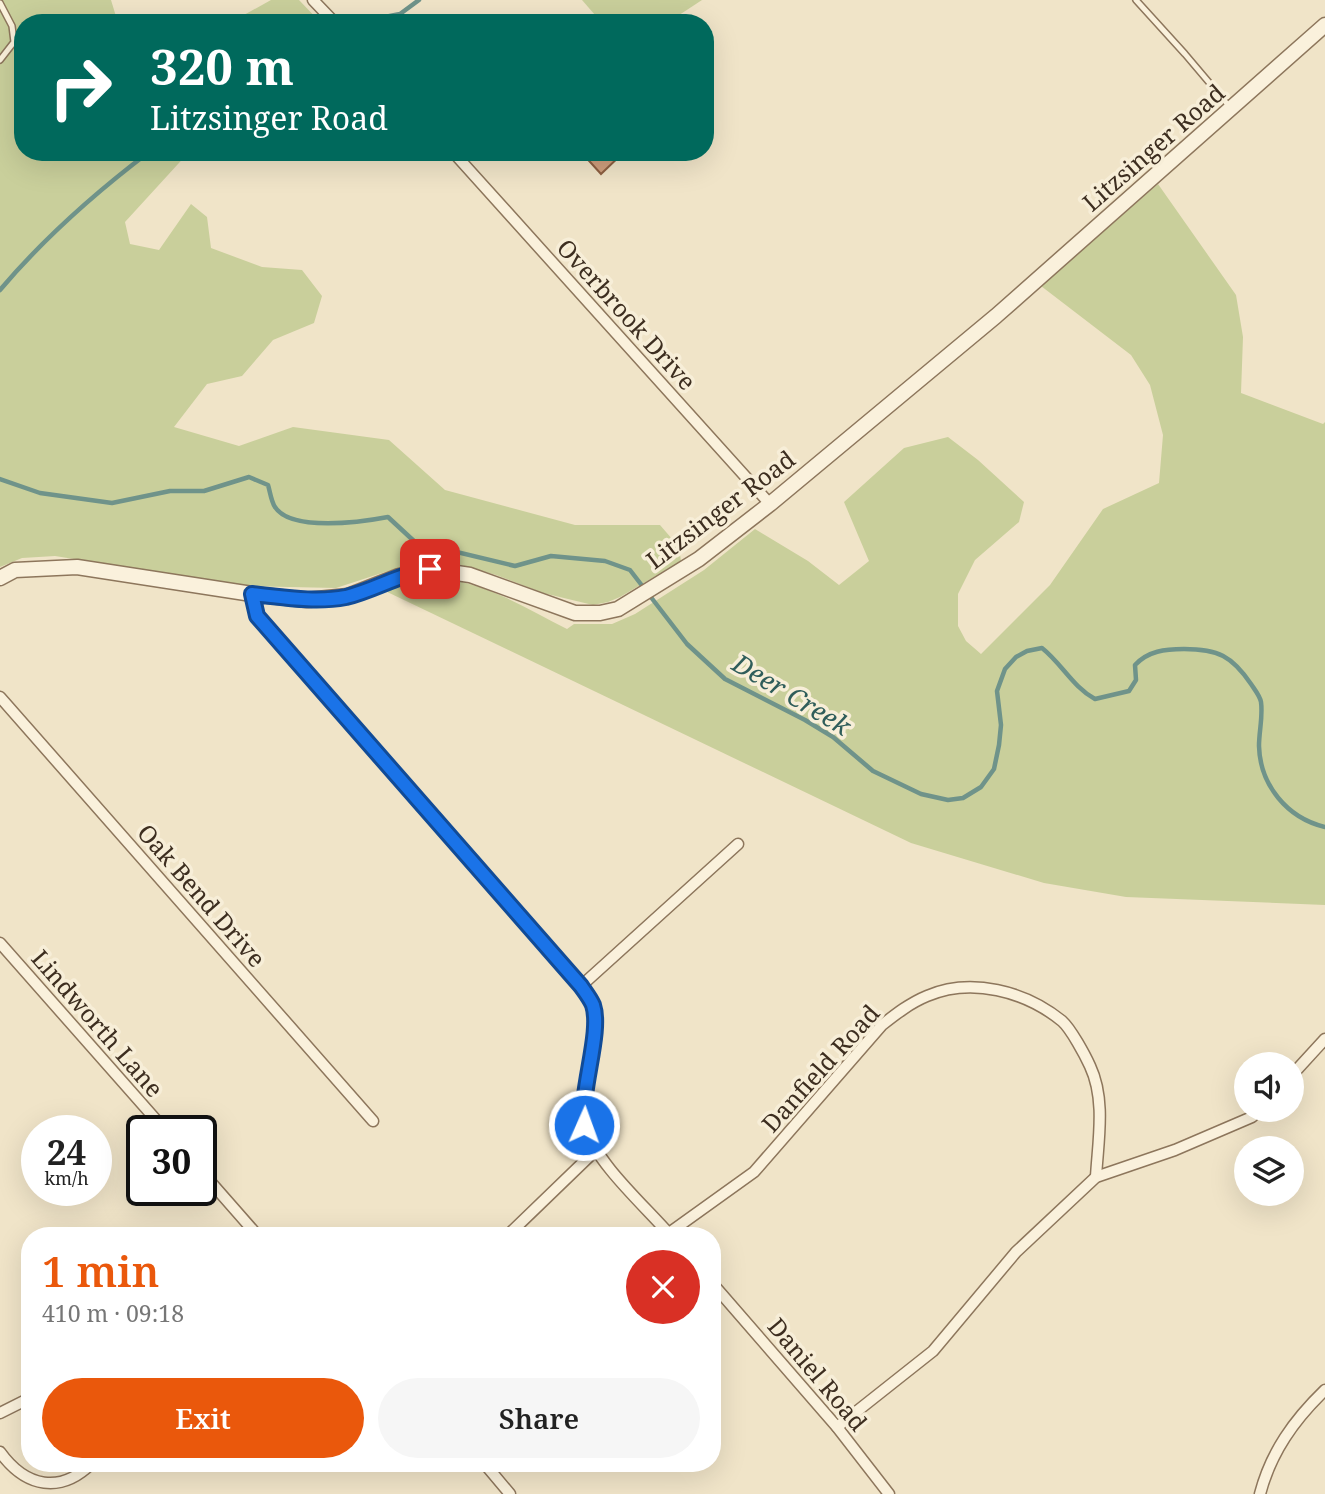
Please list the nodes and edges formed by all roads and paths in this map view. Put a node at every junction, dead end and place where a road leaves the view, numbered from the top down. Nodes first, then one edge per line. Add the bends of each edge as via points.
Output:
1 (313, 0) edge
2 (1136, 0) edge
3 (0, 3) edge
4 (327, 14) edge
5 (1325, 25) edge
6 (0, 60) edge
7 (1231, 109) junction
8 (461, 161) edge
9 (770, 504) junction
10 (0, 578) edge
11 (252, 594) junction
12 (0, 697) edge
13 (738, 844) dead end
14 (0, 943) edge
15 (581, 986) junction
16 (1325, 1039) edge
17 (1304, 1062) edge
18 (152, 1115) edge
19 (373, 1121) dead end
20 (1240, 1122) edge
21 (595, 1151) junction
22 (1096, 1177) junction
23 (217, 1189) edge
24 (250, 1227) edge
25 (516, 1227) edge
26 (664, 1227) edge
27 (679, 1227) edge
28 (721, 1293) edge
29 (1325, 1390) edge
30 (21, 1402) edge
31 (0, 1413) edge
32 (837, 1427) junction
33 (0, 1452) edge
34 (84, 1472) edge
35 (492, 1472) edge
36 (884, 1493) edge
37 (510, 1494) edge
38 (1260, 1494) edge

1 - 4 street
2 - 7 lane
3 - 6 lane via 12,26 14,42
5 - 7 street, Litzsinger Road
7 - 9 street, Litzsinger Road via 996,316
8 - 9 street, Overbrook Drive
9 - 11 street, Litzsinger Road via 686,568 600,614 575,613 470,575 430,569 330,599
10 - 11 street, Litzsinger Road via 15,570 77,567
11 - 15 street via 257,616
12 - 19 street, Oak Bend Drive
13 - 15 street
14 - 18 street, Lindworth Lane
15 - 21 street via 593,1004 595,1023 583,1113
16 - 17 street
20 - 22 street
21 - 25 street
21 - 26 street
22 - 27 street, Danfield Road via 1101,1110 1091,1068 1064,1023 1027,998 977,987 951,989 904,1008 882,1025 754,1172
22 - 32 street via 1016,1252 933,1351
23 - 24 street
28 - 32 street, Daniel Road
29 - 38 street via 1283,1438
30 - 31 street
32 - 36 street, Daniel Road
33 - 34 street via 32,1483 48,1487 65,1485
35 - 37 street

